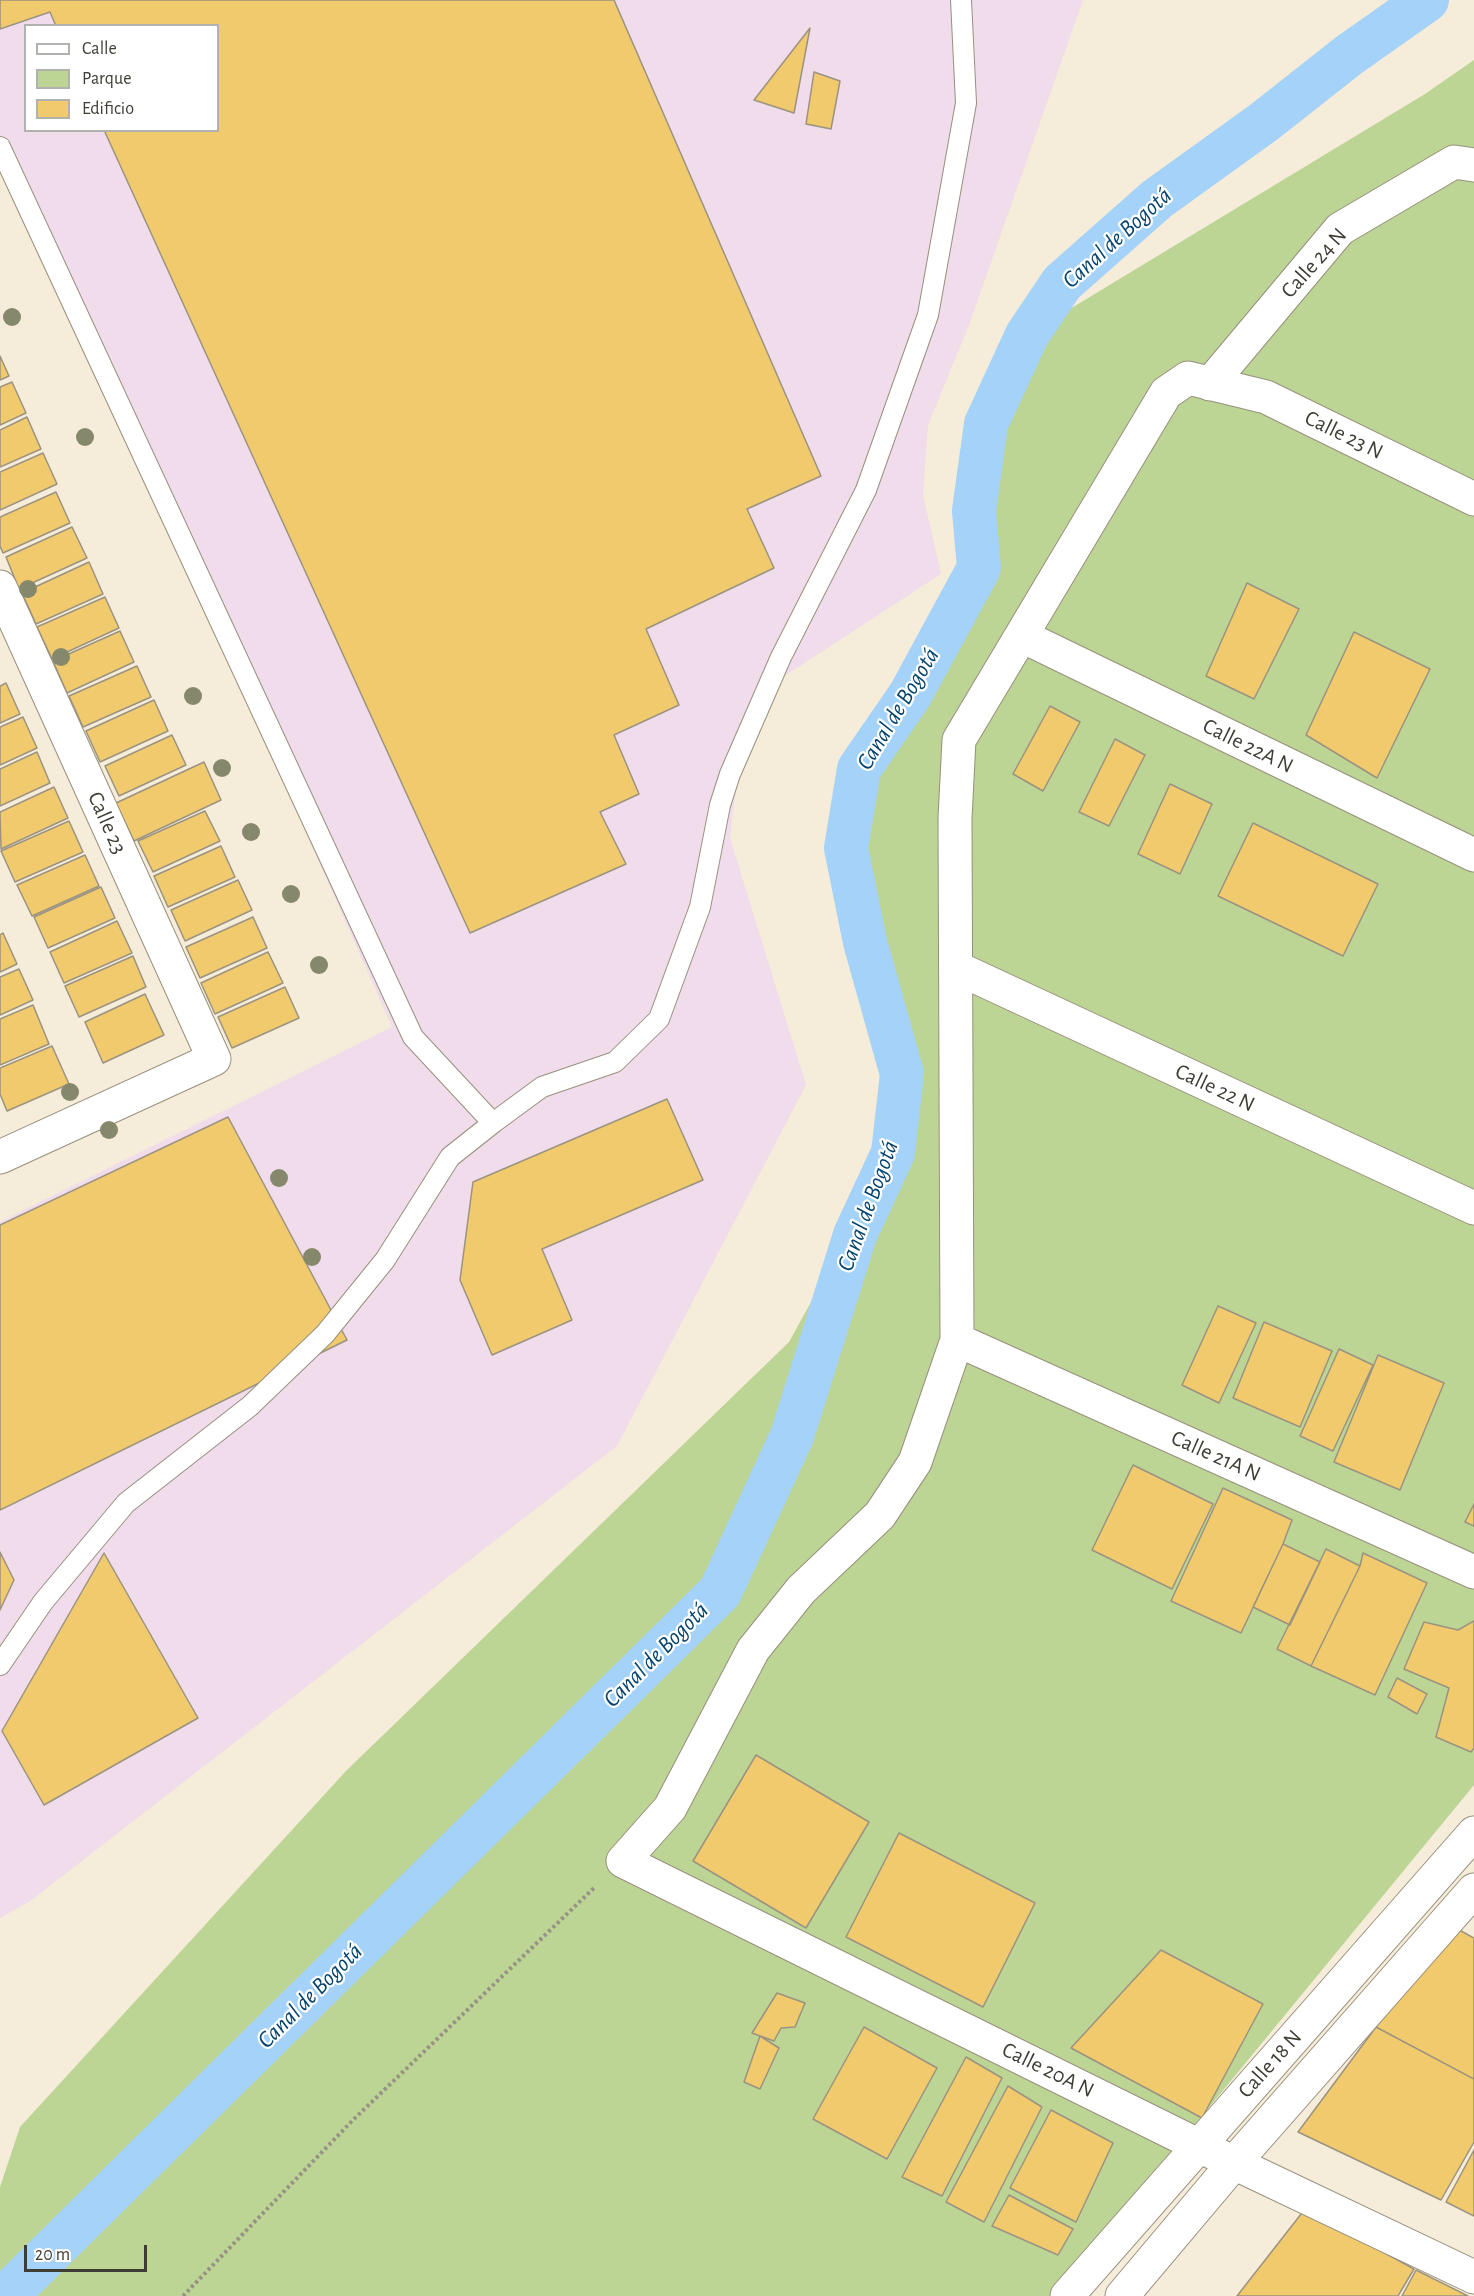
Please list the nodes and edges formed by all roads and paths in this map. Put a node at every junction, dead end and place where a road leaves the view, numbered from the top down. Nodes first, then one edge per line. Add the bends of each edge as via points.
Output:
1 (961, 0) edge
2 (0, 147) edge
3 (1474, 165) edge
4 (1210, 384) junction
5 (1474, 499) edge
6 (0, 587) edge
7 (1022, 636) junction
8 (1474, 855) edge
9 (957, 968) junction
10 (493, 1123) junction
11 (0, 1157) edge
12 (1474, 1208) edge
13 (957, 1340) junction
14 (1474, 1572) edge
15 (0, 1665) edge
16 (1474, 1833) edge
17 (623, 1861) junction
18 (1425, 1890) junction
19 (1469, 1904) edge
20 (1199, 2144) junction
21 (1234, 2163) junction
22 (1474, 2277) edge
23 (183, 2296) edge
24 (1067, 2296) edge
25 (1122, 2296) edge

1 - 10 lane via 966,103 928,315 866,490 782,657 730,774 700,907 659,1019 615,1062 542,1087
2 - 10 lane via 413,1037
3 - 4 street, Calle 24 N via 1454,162 1340,229
4 - 5 street, Calle 23 N via 1266,397
4 - 7 street, Calle 23 N via 1188,378 1166,393
6 - 11 street, Calle 23 via 214,1059
7 - 8 street, Calle 22A N
7 - 9 street, Calle 23 N via 959,740 955,818
9 - 12 street, Calle 22 N
9 - 13 street, Calle 23 N
10 - 15 lane via 450,1157 385,1260 325,1334 249,1406 126,1503 43,1602
13 - 14 street, Calle 21A N
13 - 17 street, Calle 23 N via 915,1462 880,1515 801,1590 753,1650 670,1808
16 - 18 street, Calle 18 N
17 - 20 street, Calle 20A N
17 - 23 path via 353,2120
18 - 19 street
18 - 20 street, Calle 18 N
19 - 21 street, Calle 18 N
20 - 21 street, Calle 20A N
20 - 24 street, Calle 18 N
21 - 22 street, Calle 20A N
21 - 25 street, Calle 18 N

